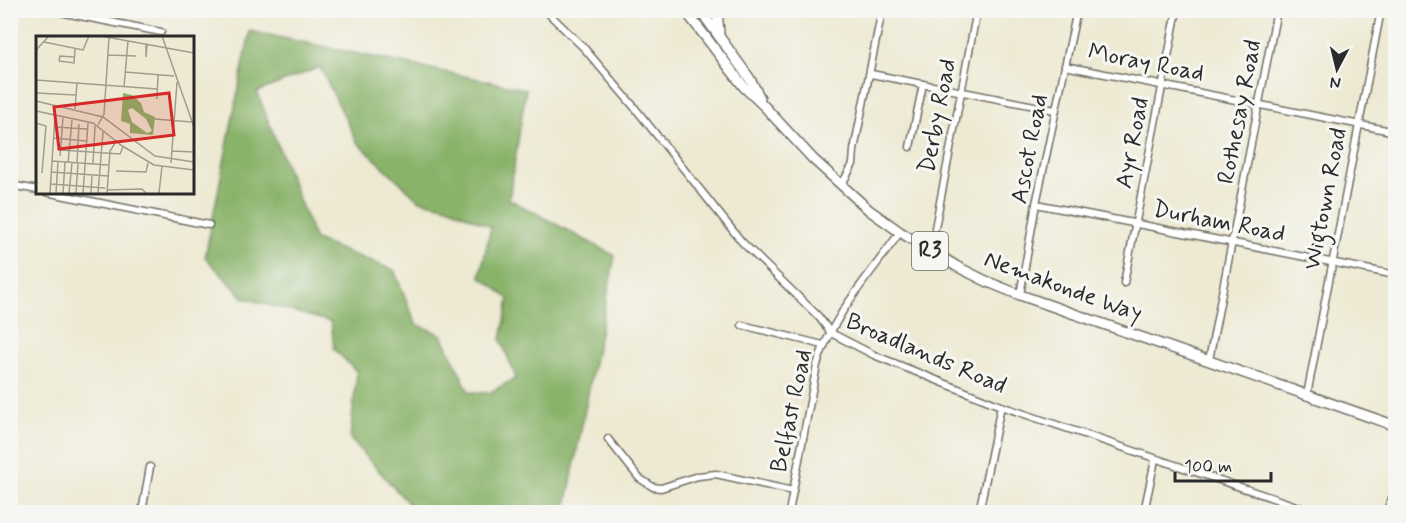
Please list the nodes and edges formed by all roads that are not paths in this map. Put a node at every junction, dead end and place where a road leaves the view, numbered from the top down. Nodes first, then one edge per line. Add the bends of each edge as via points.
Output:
1 (50, 10) edge
2 (545, 10) edge
3 (685, 10) edge
4 (700, 10) edge
5 (715, 10) edge
6 (882, 10) edge
7 (977, 10) edge
8 (1077, 10) edge
9 (1177, 10) edge
10 (1277, 10) edge
11 (1381, 10) edge
12 (161, 32) dead end
13 (719, 34) junction
14 (1065, 66) junction
15 (871, 74) junction
16 (923, 84) junction
17 (1163, 85) junction
18 (961, 91) junction
19 (1260, 105) junction
20 (764, 106) junction
21 (1055, 110) junction
22 (1359, 124) junction
23 (1395, 132) edge
24 (910, 147) dead end
25 (10, 185) edge
26 (841, 186) junction
27 (36, 190) edge
28 (56, 194) edge
29 (1036, 204) junction
30 (1135, 224) junction
31 (208, 225) dead end
32 (935, 228) dead end
33 (900, 232) junction
34 (1233, 243) junction
35 (1333, 262) junction
36 (1395, 275) edge
37 (1124, 283) dead end
38 (1020, 295) junction
39 (742, 325) dead end
40 (831, 333) junction
41 (823, 345) junction
42 (1209, 360) junction
43 (1307, 395) junction
44 (1001, 406) junction
45 (1395, 426) edge
46 (608, 439) dead end
47 (1155, 460) junction
48 (150, 467) dead end
49 (1395, 489) edge
50 (793, 491) junction
51 (1296, 510) edge
52 (142, 513) edge
53 (789, 513) edge
54 (979, 513) edge
55 (1144, 513) edge
56 (1314, 513) edge
57 (1386, 513) edge

1 - 12 street
2 - 40 street, Broadlands Road via 599,65 742,242
3 - 20 highway, Nemakonde Way / R3 via 739,81
4 - 13 highway, Nemakonde Way / R3
5 - 13 highway
6 - 15 street
7 - 18 street, Derby Road
8 - 14 street, Ascot Road
9 - 17 street, Ayr Road
10 - 19 street, Rothesay Road
11 - 22 street, Wigtown Road
13 - 20 highway, Nemakonde Way / R3
14 - 17 street, Moray Road
14 - 21 street, Ascot Road
15 - 16 street
15 - 26 street via 852,164
16 - 18 street
16 - 24 street
17 - 19 street, Moray Road
17 - 30 street, Ayr Road
18 - 21 street
18 - 32 street, Derby Road
19 - 22 street, Moray Road
19 - 34 street, Rothesay Road
20 - 26 highway, Nemakonde Way / R3
21 - 29 street, Ascot Road
22 - 23 street, Moray Road
22 - 35 street, Wigtown Road
25 - 27 street
26 - 33 highway, Nemakonde Way / R3
28 - 31 street
29 - 30 street, Durham Road
29 - 38 street, Ascot Road
30 - 34 street, Durham Road
30 - 37 street, Ayr Road
33 - 38 highway, Nemakonde Way / R3 via 968,273
33 - 40 street, Belfast Road
34 - 35 street, Durham Road
34 - 42 street, Rothesay Road
35 - 36 street, Durham Road
35 - 43 street, Wigtown Road
38 - 42 highway, Nemakonde Way / R3
39 - 41 street
40 - 41 street, Belfast Road
40 - 44 street, Broadlands Road via 874,355
41 - 50 street, Belfast Road
42 - 43 highway, Nemakonde Way / R3
43 - 45 highway, Nemakonde Way / R3
44 - 47 street, Broadlands Road
44 - 54 street
46 - 50 street via 639,478 653,487 716,474
47 - 51 street, Broadlands Road
47 - 55 street
48 - 52 street
49 - 57 street
50 - 53 street, Belfast Road
51 - 56 street, Broadlands Road

